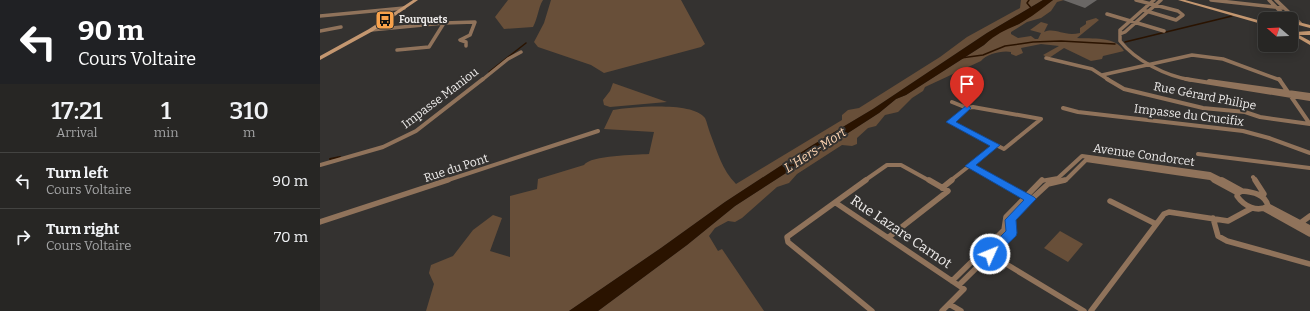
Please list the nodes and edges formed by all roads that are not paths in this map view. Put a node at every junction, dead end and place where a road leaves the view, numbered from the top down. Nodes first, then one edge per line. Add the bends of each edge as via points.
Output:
1 (416, 0) edge
2 (1136, 0) edge
3 (1154, 0) edge
4 (1161, 0) edge
5 (1174, 0) edge
6 (1180, 0) edge
7 (1211, 0) edge
8 (1269, 0) edge
9 (1276, 0) edge
10 (1150, 4) junction
11 (1155, 5) junction
12 (1202, 6) junction
13 (1275, 7) junction
14 (404, 8) junction
15 (1283, 8) junction
16 (1143, 10) junction
17 (1148, 12) junction
18 (1281, 12) edge
19 (1107, 14) dead end
20 (320, 16) edge
21 (1130, 21) junction
22 (1258, 21) edge
23 (444, 23) junction
24 (1136, 23) junction
25 (1300, 23) joint
26 (1309, 26) edge
27 (341, 27) dead end
28 (371, 30) junction
29 (320, 31) edge
30 (1164, 31) dead end
31 (1298, 33) edge
32 (1120, 34) junction
33 (1309, 34) edge
34 (1298, 36) edge
35 (1310, 42) edge
36 (466, 46) dead end
37 (397, 50) dead end
38 (521, 52) dead end
39 (320, 58) edge
40 (1046, 58) dead end
41 (1150, 64) junction
42 (1102, 75) junction
43 (1290, 94) junction
44 (1310, 95) edge
45 (1310, 99) edge
46 (952, 102) dead end
47 (967, 108) junction
48 (1063, 108) dead end
49 (1310, 124) edge
50 (598, 131) dead end
51 (996, 145) junction
52 (1198, 154) dead end
53 (1310, 154) edge
54 (320, 165) edge
55 (970, 166) junction
56 (1310, 168) edge
57 (1253, 177) dead end
58 (942, 188) junction
59 (1240, 192) junction
60 (1262, 197) junction
61 (1028, 198) junction
62 (1110, 202) dead end
63 (836, 203) junction
64 (1266, 207) junction
65 (1252, 208) junction
66 (1310, 216) edge
67 (1213, 218) junction
68 (320, 222) edge
69 (1156, 224) junction
70 (1298, 224) junction
71 (1310, 228) edge
72 (1310, 234) edge
73 (889, 237) junction
74 (987, 252) junction
75 (1310, 264) edge
76 (952, 281) junction
77 (959, 285) junction
78 (949, 304) junction
79 (872, 311) edge
80 (942, 311) edge
81 (961, 311) edge
82 (1084, 311) edge
83 (1091, 311) edge

1 - 14 street
2 - 10 street
3 - 10 street
4 - 11 street
5 - 12 street
6 - 12 street
7 - 13 street
8 - 13 street
9 - 15 street
10 - 11 street
10 - 16 street
11 - 17 street
11 - 17 street via 1183,15 1176,20
12 - 22 street
13 - 15 street
13 - 18 street
14 - 20 street
14 - 28 street
15 - 25 street
16 - 17 street
16 - 21 street
17 - 24 street
19 - 21 street
21 - 24 street
21 - 32 street via 1120,30
23 - 28 street
23 - 36 street via 475,22 470,35 460,40 466,42
23 - 37 street via 429,46
24 - 30 street
24 - 32 street
25 - 26 street
27 - 29 street
28 - 39 street
31 - 33 street
32 - 41 street via 1120,41 1124,47
33 - 35 street
34 - 35 street
38 - 54 street, Impasse Maniou via 416,131 383,147
40 - 42 street, Rue Gérard Philipe via 1084,66
41 - 42 street, Rue Gérard Philipe
41 - 43 street via 1171,74 1207,82
41 - 43 street, Rue Gérard Philipe via 1192,55 1223,59 1279,78
42 - 49 street, Rue Gérard Philipe via 1124,89 1149,96 1219,111 1245,112 1260,117
43 - 44 street
43 - 45 street
43 - 49 street, Rue Gérard Philipe
46 - 47 street
47 - 51 street via 950,122
47 - 51 street via 1042,120 1004,149
48 - 53 street, Impasse du Crucifix via 1078,112 1243,131
50 - 68 street, Rue du Pont
51 - 55 street
52 - 56 street
55 - 58 street
55 - 61 street
57 - 60 street via 1264,194
58 - 63 street via 901,165 887,165
58 - 73 street via 948,191
59 - 60 street via 1252,192
59 - 61 street, Avenue Condorcet via 1210,178 1086,160 1066,180 1048,184
59 - 65 street via 1238,199
60 - 64 street via 1268,202
61 - 74 street, Avenue Condorcet via 1006,217 1004,230
61 - 74 street, Avenue Condorcet via 1010,220 1012,233
62 - 69 street
63 - 73 street, Rue Lazare Carnot
63 - 79 street via 787,237 788,242
64 - 65 street
64 - 70 street
65 - 67 street via 1228,221
66 - 70 street
67 - 69 street via 1169,212
67 - 75 street via 1218,236 1227,241
69 - 83 street
70 - 71 street
70 - 72 street
73 - 76 street, Rue Lazare Carnot
74 - 76 street, Avenue Condorcet
74 - 77 street, Avenue Condorcet
74 - 82 street
76 - 77 street, Rue Lazare Carnot
77 - 78 street via 964,289
78 - 80 street
78 - 81 street

